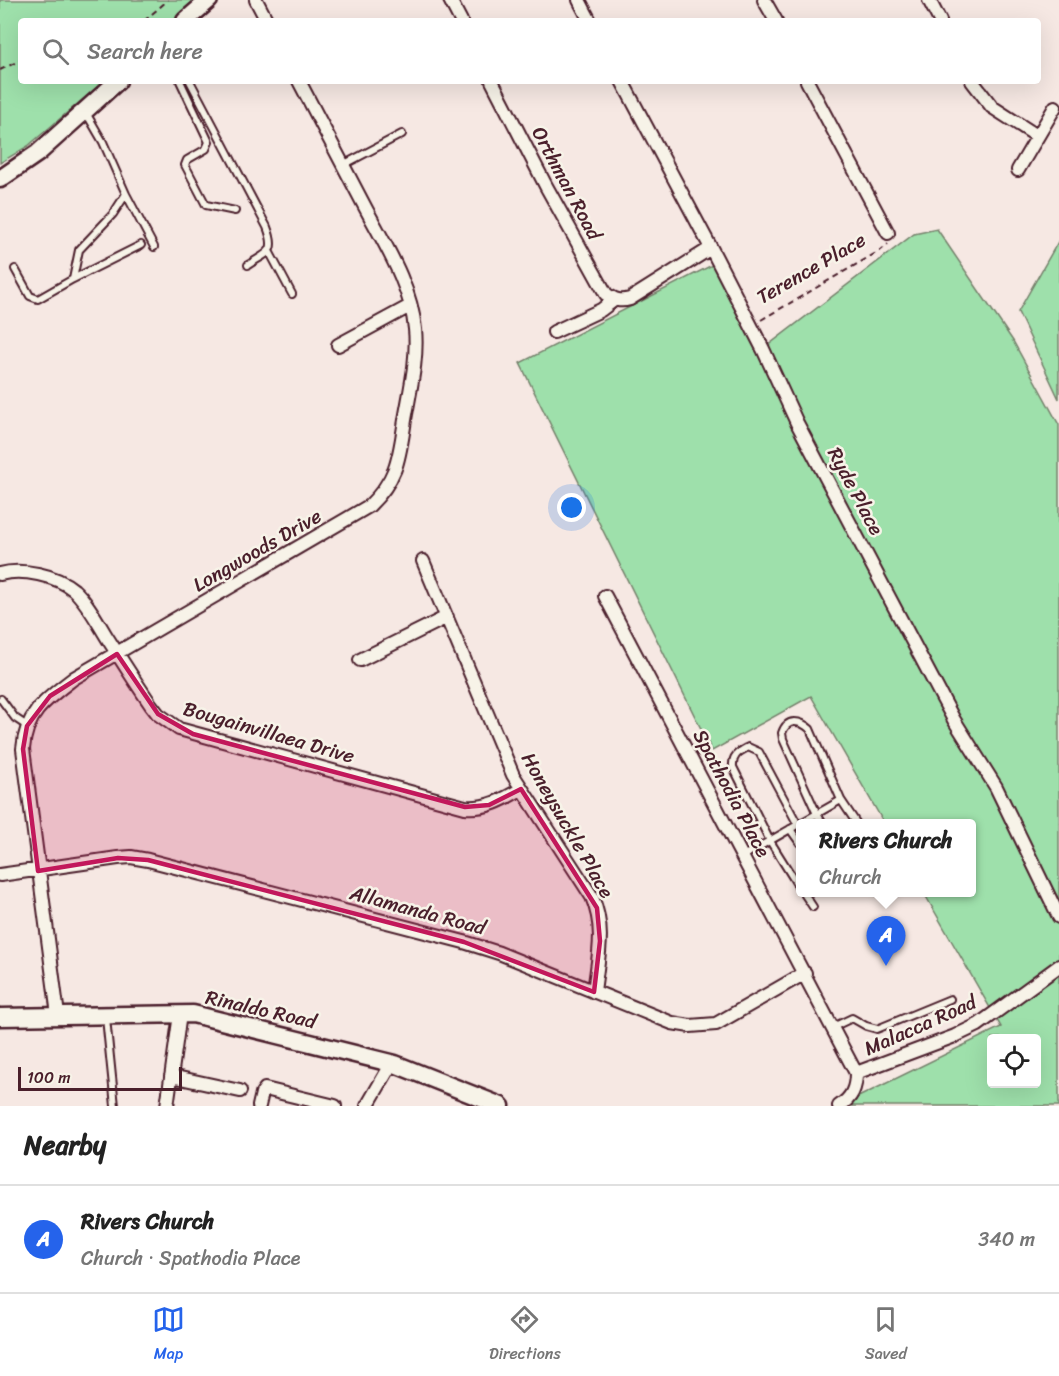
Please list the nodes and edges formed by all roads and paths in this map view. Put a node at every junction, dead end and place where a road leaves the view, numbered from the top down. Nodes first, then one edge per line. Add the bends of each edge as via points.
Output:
1 (168, 0) edge
2 (209, 0) edge
3 (256, 0) edge
4 (450, 0) edge
5 (579, 0) edge
6 (764, 0) edge
7 (929, 0) edge
8 (147, 18) edge
9 (188, 18) edge
10 (265, 18) edge
11 (459, 18) edge
12 (589, 18) edge
13 (774, 18) edge
14 (938, 18) edge
15 (18, 61) edge
16 (0, 70) edge
17 (115, 84) edge
18 (181, 84) edge
19 (192, 84) edge
20 (301, 84) edge
21 (494, 84) edge
22 (624, 84) edge
23 (809, 84) edge
24 (974, 84) edge
25 (1055, 107) dead end
26 (85, 111) junction
27 (402, 134) dead end
28 (1037, 136) junction
29 (343, 165) junction
30 (1018, 170) dead end
31 (0, 179) edge
32 (126, 194) junction
33 (235, 211) dead end
34 (888, 233) joint
35 (141, 245) dead end
36 (154, 247) dead end
37 (711, 248) junction
38 (269, 251) junction
39 (248, 265) dead end
40 (15, 269) dead end
41 (73, 279) junction
42 (292, 294) dead end
43 (614, 300) junction
44 (410, 306) junction
45 (751, 326) junction
46 (554, 332) dead end
47 (338, 345) dead end
48 (423, 561) dead end
49 (0, 574) edge
50 (605, 596) dead end
51 (447, 617) junction
52 (117, 654) junction
53 (360, 660) dead end
54 (1, 699) edge
55 (27, 726) junction
56 (521, 789) junction
57 (841, 800) junction
58 (817, 814) junction
59 (808, 819) edge
60 (820, 819) edge
61 (854, 819) edge
62 (796, 821) edge
63 (796, 826) edge
64 (790, 829) junction
65 (796, 837) edge
66 (770, 841) junction
67 (743, 856) junction
68 (38, 871) junction
69 (0, 875) edge
70 (796, 881) edge
71 (806, 897) edge
72 (813, 907) dead end
73 (1059, 917) edge
74 (1059, 966) edge
75 (805, 973) junction
76 (594, 992) junction
77 (950, 999) dead end
78 (106, 1014) junction
79 (180, 1014) junction
80 (58, 1015) junction
81 (0, 1017) edge
82 (832, 1027) junction
83 (392, 1064) junction
84 (856, 1073) junction
85 (171, 1076) junction
86 (240, 1091) dead end
87 (115, 1106) edge
88 (167, 1106) edge
89 (259, 1106) edge
90 (334, 1106) edge
91 (367, 1106) edge
92 (501, 1106) edge
93 (839, 1106) edge

1 - 8 path
2 - 9 street
3 - 10 street
4 - 11 street
5 - 12 street
6 - 13 street
7 - 14 street
15 - 16 path
17 - 26 street
18 - 33 lane via 209,142 185,165 206,205
19 - 38 lane via 267,227 272,242
20 - 29 street, Longwoods Drive
21 - 43 street, Orthman Road via 601,287
22 - 37 street, Ryde Place
23 - 34 street, Terence Place
24 - 28 street via 992,107
25 - 28 street
26 - 31 street via 38,153
26 - 32 lane
27 - 29 lane
28 - 30 street
29 - 44 street, Longwoods Drive via 394,261
32 - 36 lane
32 - 41 lane via 79,250
34 - 45 path, Terence Place via 889,243 881,250
35 - 41 lane
37 - 43 street via 630,299
37 - 45 street, Ryde Place
38 - 39 lane
38 - 42 lane
40 - 41 lane via 33,298
43 - 46 street
44 - 47 street
44 - 52 street, Longwoods Drive via 415,337 413,369 398,460 392,480 382,494 353,516
45 - 73 street, Ryde Place via 797,423 954,720 996,787
48 - 51 street, Honeysuckle Place
49 - 52 street, Bougainvillaea Drive via 24,572 73,590
50 - 67 street, Spathodia Place
51 - 53 street
51 - 56 street, Honeysuckle Place
52 - 55 street, Longwoods Drive via 50,696
52 - 56 street, Bougainvillaea Drive via 158,714 192,734 465,807 489,805
54 - 55 lane via 15,718
55 - 68 street via 23,749
56 - 76 street, Honeysuckle Place via 597,908 601,935
57 - 58 lane
57 - 58 lane via 810,729 793,721 786,725 783,739
57 - 61 lane
58 - 59 lane
58 - 60 lane
62 - 66 lane via 759,752 748,747 736,753 733,767
63 - 64 lane
64 - 65 lane
64 - 66 lane
66 - 67 lane
66 - 70 lane
67 - 75 street, Spathodia Place
68 - 69 street, Allamanda Road
68 - 76 street, Allamanda Road via 118,858 148,860 464,942
68 - 80 street
71 - 72 lane
74 - 84 street, Malacca Road via 978,1025
75 - 76 street, Allamanda Road via 730,1017 703,1026 672,1023
75 - 82 street, Spathodia Place
77 - 82 lane via 877,1029 852,1018
78 - 79 street, Rinaldo Road
78 - 80 street, Rinaldo Road
78 - 87 lane
79 - 83 street, Rinaldo Road via 216,1018
79 - 85 street
80 - 81 street, Rinaldo Road
82 - 84 street, Spathodia Place
83 - 91 street
83 - 92 street, Rinaldo Road
84 - 93 street, Malacca Road via 854,1092
85 - 86 street
85 - 88 street
89 - 90 street via 265,1089

